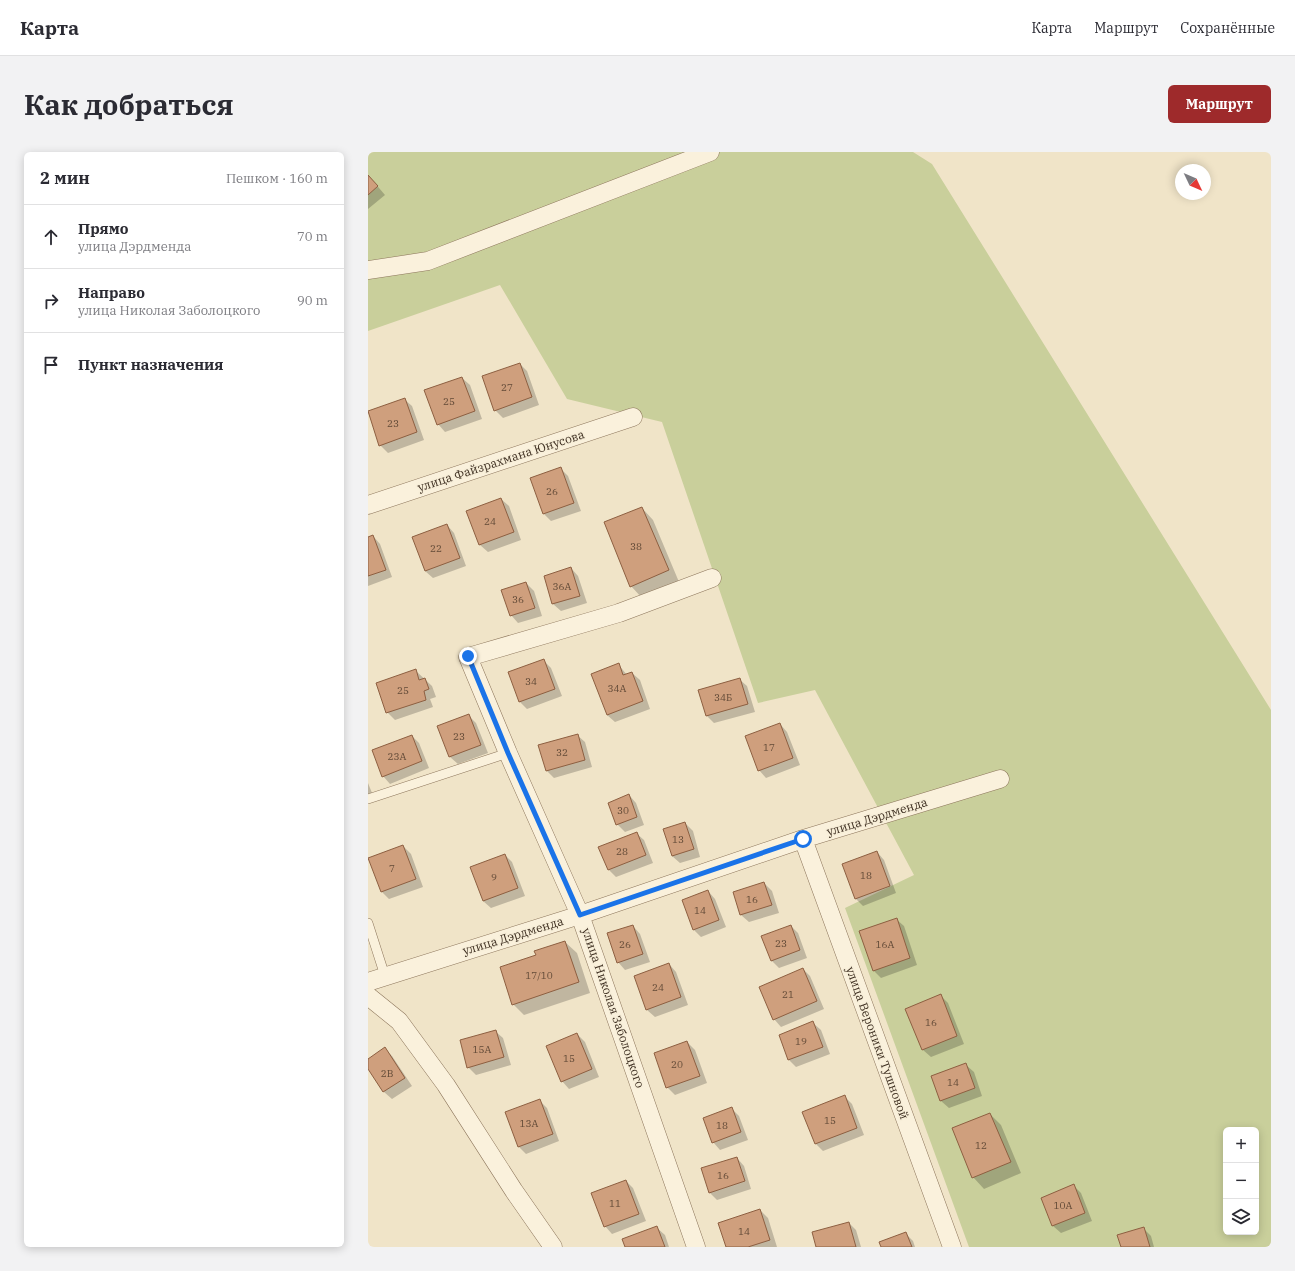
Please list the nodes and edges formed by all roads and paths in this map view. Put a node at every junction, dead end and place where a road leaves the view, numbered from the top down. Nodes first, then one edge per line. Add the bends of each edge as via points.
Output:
1 (710, 152) edge
2 (368, 270) edge
3 (633, 417) dead end
4 (368, 505) edge
5 (712, 578) dead end
6 (508, 753) junction
7 (1000, 779) dead end
8 (368, 799) edge
9 (803, 839) junction
10 (580, 915) junction
11 (368, 923) edge
12 (385, 976) junction
13 (368, 982) edge
14 (368, 996) edge
15 (553, 1247) edge
16 (696, 1247) edge
17 (952, 1247) edge

1 - 2 street via 428,261
3 - 4 street, улица Файзрахмана Юнусова
5 - 6 street, улица Николая Заболоцкого via 619,613 468,656
6 - 8 lane
6 - 10 street, улица Николая Заболоцкого
7 - 9 street, улица Дэрдменда
9 - 10 street, улица Дэрдменда
9 - 17 street, улица Вероники Тушновой
10 - 12 street, улица Дэрдменда
10 - 16 street, улица Николая Заболоцкого
11 - 12 lane
12 - 13 street, улица Дэрдменда
14 - 15 street via 404,1027 446,1085

